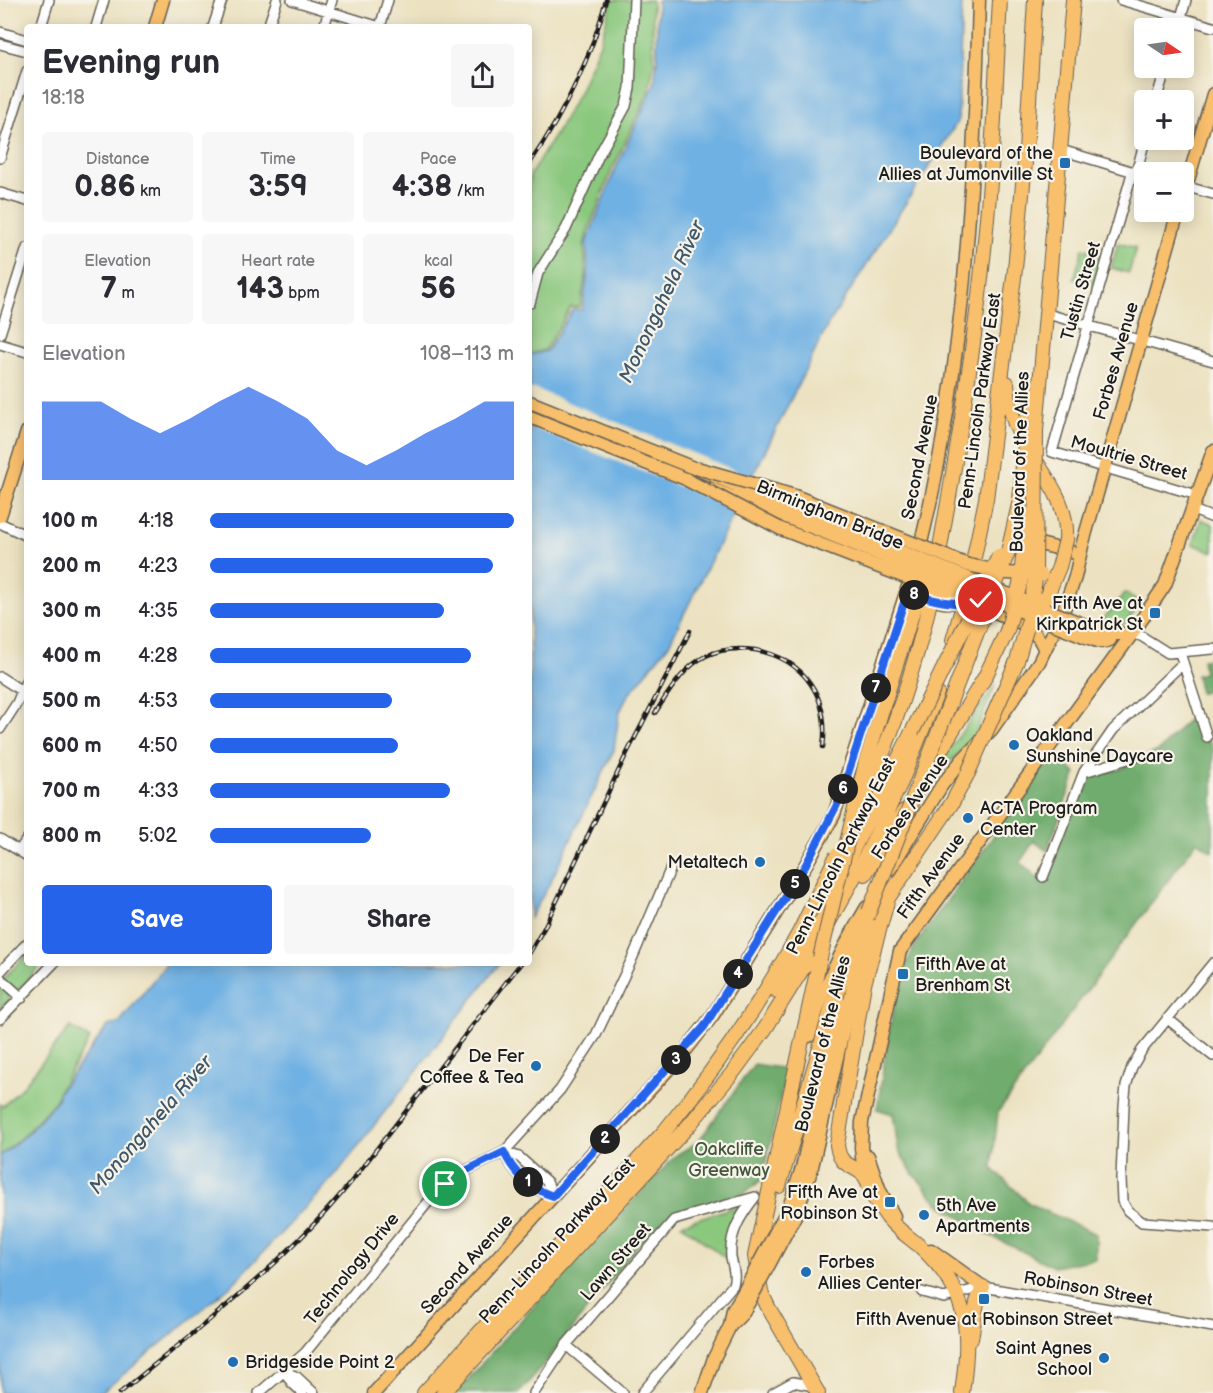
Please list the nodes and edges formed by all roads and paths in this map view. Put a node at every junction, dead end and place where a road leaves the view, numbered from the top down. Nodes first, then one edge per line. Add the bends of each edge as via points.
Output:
1 (49, 0) edge
2 (104, 0) edge
3 (163, 0) edge
4 (222, 0) edge
5 (276, 0) edge
6 (292, 0) edge
7 (332, 0) edge
8 (388, 0) edge
9 (634, 0) edge
10 (979, 0) edge
11 (999, 0) edge
12 (1035, 0) edge
13 (1064, 0) edge
14 (1073, 0) edge
15 (1186, 0) edge
16 (1128, 1) edge
17 (329, 11) junction
18 (1181, 17) junction
19 (42, 24) edge
20 (97, 24) edge
21 (156, 24) edge
22 (214, 24) edge
23 (269, 24) edge
24 (325, 24) edge
25 (370, 24) edge
26 (381, 24) edge
27 (1213, 27) edge
28 (0, 32) edge
29 (24, 39) edge
30 (0, 44) edge
31 (24, 50) edge
32 (24, 81) edge
33 (1213, 94) edge
34 (1061, 150) junction
35 (1142, 150) edge
36 (0, 158) edge
37 (1192, 162) edge
38 (1133, 172) junction
39 (1194, 191) edge
40 (0, 193) edge
41 (1213, 194) edge
42 (24, 200) edge
43 (1175, 222) edge
44 (24, 258) edge
45 (532, 296) edge
46 (1051, 315) dead end
47 (1088, 326) junction
48 (0, 334) edge
49 (1141, 341) junction
50 (0, 344) edge
51 (24, 351) edge
52 (1005, 354) junction
53 (1213, 362) edge
54 (532, 403) edge
55 (532, 418) edge
56 (1031, 431) junction
57 (24, 441) edge
58 (1213, 451) edge
59 (1052, 452) joint
60 (1104, 467) junction
61 (697, 468) junction
62 (687, 480) junction
63 (1022, 482) junction
64 (1197, 495) junction
65 (1193, 510) junction
66 (0, 516) edge
67 (1213, 518) edge
68 (0, 523) edge
69 (24, 535) edge
70 (1079, 554) junction
71 (1075, 577) junction
72 (929, 581) junction
73 (907, 593) junction
74 (1088, 632) junction
75 (1132, 634) junction
76 (1213, 649) edge
77 (1046, 650) junction
78 (1182, 658) junction
79 (1017, 662) junction
80 (0, 677) edge
81 (24, 687) edge
82 (22, 691) junction
83 (0, 729) edge
84 (1207, 737) dead end
85 (1138, 756) dead end
86 (1084, 772) junction
87 (0, 838) edge
88 (23, 853) edge
89 (670, 870) dead end
90 (1043, 877) dead end
91 (888, 898) junction
92 (804, 933) junction
93 (24, 946) edge
94 (853, 955) junction
95 (813, 961) junction
96 (1213, 963) edge
97 (51, 966) edge
98 (0, 972) edge
99 (0, 978) edge
100 (22, 998) junction
101 (0, 1019) edge
102 (1168, 1019) junction
103 (1213, 1056) edge
104 (787, 1112) junction
105 (862, 1132) junction
106 (504, 1152) junction
107 (864, 1175) junction
108 (553, 1196) junction
109 (792, 1210) junction
110 (1213, 1227) edge
111 (932, 1250) junction
112 (759, 1278) junction
113 (983, 1287) junction
114 (922, 1292) dead end
115 (957, 1295) junction
116 (1213, 1327) edge
117 (566, 1345) junction
118 (968, 1352) junction
119 (800, 1362) junction
120 (285, 1372) junction
121 (793, 1382) junction
122 (816, 1390) edge
123 (259, 1393) edge
124 (303, 1393) edge
125 (314, 1393) edge
126 (374, 1393) edge
127 (424, 1393) edge
128 (443, 1393) edge
129 (534, 1393) edge
130 (622, 1393) edge
131 (642, 1393) edge
132 (702, 1393) edge
133 (773, 1393) edge
134 (962, 1393) edge

1 - 19 street
2 - 20 street
3 - 21 main road
4 - 22 street
5 - 23 street
6 - 17 street
7 - 17 street
8 - 26 street
9 - 45 street via 626,106 566,229 538,273
10 - 73 main road, Second Avenue via 973,183 958,335 938,465
11 - 72 highway, Penn-Lincoln Parkway East via 987,227 972,353
12 - 52 highway, Penn-Lincoln Parkway East via 1023,192
13 - 56 highway, Boulevard of the Allies
14 - 34 highway, Boulevard of the Allies
15 - 18 street
16 - 18 street
17 - 24 street
17 - 25 street
18 - 27 street
28 - 29 street
30 - 31 street
32 - 36 street
33 - 37 main road
34 - 38 street
34 - 56 highway, Boulevard of the Allies
35 - 38 street, Tustin Street
38 - 47 street, Tustin Street
39 - 41 street
40 - 42 street
43 - 49 main road, Forbes Avenue
44 - 48 street
46 - 47 street
47 - 49 street
47 - 59 street, Tustin Street
49 - 53 street
49 - 60 main road, Forbes Avenue
50 - 51 street
52 - 79 highway, bridge via 1013,419 1059,497 1066,540 1059,567
52 - 95 highway, Penn-Lincoln Parkway East via 986,499 964,603 931,708 899,788
54 - 61 main road, Birmingham Bridge
55 - 62 main road, Birmingham Bridge
56 - 63 highway, Boulevard of the Allies, bridge
56 - 79 highway, Boulevard of the Allies, bridge via 1034,589
56 - 95 highway, bridge via 1023,569 1007,631 982,683
57 - 66 main road
58 - 64 main road, Fifth Avenue
59 - 60 street, Moultrie Street
60 - 64 street, Moultrie Street
60 - 70 main road, Forbes Avenue
61 - 71 main road, bridge via 795,496 968,565 1007,573
61 - 74 main road, Birmingham Bridge, bridge
62 - 74 main road, Birmingham Bridge, bridge
62 - 77 main road, bridge via 782,529 1024,624 1037,633
63 - 92 highway, bridge via 995,566
63 - 94 highway, Boulevard of the Allies, bridge via 1004,565
64 - 65 main road, Fifth Avenue
65 - 67 street, Moultrie Street
65 - 75 main road, Fifth Avenue via 1165,585
68 - 69 street
70 - 71 main road, Forbes Avenue
70 - 73 main road via 1036,542 1021,543 1010,551 992,591 970,603 943,602
71 - 77 main road, Forbes Avenue
72 - 92 highway, Penn-Lincoln Parkway East, bridge via 915,660 888,741
72 - 95 highway, bridge via 866,761
73 - 108 main road, Second Avenue via 839,801 805,866 704,1027
74 - 75 main road, Birmingham Bridge
75 - 78 street
75 - 105 main road, Fifth Avenue via 900,951
76 - 78 street
77 - 104 main road, Forbes Avenue via 992,729 942,785 849,937 820,1000
78 - 84 street
78 - 86 street via 1113,730
79 - 91 highway, Boulevard of the Allies, bridge via 952,803
80 - 82 street
81 - 82 street
82 - 83 street
85 - 86 street
86 - 90 street
87 - 88 street
89 - 106 street, Technology Drive via 592,1042 560,1090
91 - 107 highway via 864,984 837,1140 842,1160
91 - 109 main road, Boulevard of the Allies via 856,976 812,1171
92 - 127 highway, Penn-Lincoln Parkway East via 749,1019 688,1103
93 - 98 street
94 - 109 main road, Boulevard of the Allies
94 - 112 highway via 808,1081 763,1244
95 - 104 highway
95 - 128 highway, Penn-Lincoln Parkway East via 712,1098
96 - 102 street
97 - 100 street
99 - 100 street
100 - 101 street
102 - 103 street
102 - 110 street via 1142,1050 1128,1075 1122,1201 1142,1222
104 - 112 highway, Forbes Avenue via 757,1241
105 - 107 main road, Fifth Avenue
105 - 111 main road, Fifth Avenue via 873,1176 890,1210
106 - 108 street via 519,1157 547,1182
106 - 120 street, Technology Drive via 459,1174 438,1190
107 - 115 highway, Fifth Avenue via 889,1220 934,1260
108 - 126 main road, Second Avenue
109 - 132 main road, Boulevard of the Allies, bridge via 745,1298 742,1314 730,1326 714,1358
111 - 113 main road
111 - 115 main road, Fifth Avenue via 948,1269
112 - 119 highway, Forbes Avenue via 768,1307
113 - 115 street, Robinson Street
113 - 116 street, Robinson Street
113 - 118 highway
114 - 115 street, Robinson Street via 944,1298
115 - 118 highway, Fifth Avenue via 966,1325
117 - 129 street, Lawn Street
117 - 130 street
117 - 131 street, Lawn Street via 674,1220 757,1195 734,1232 734,1285
118 - 134 highway, Fifth Avenue
119 - 121 street
119 - 122 highway, Forbes Avenue
120 - 123 street, Technology Drive
120 - 124 street
120 - 125 street
121 - 122 street
121 - 133 street

